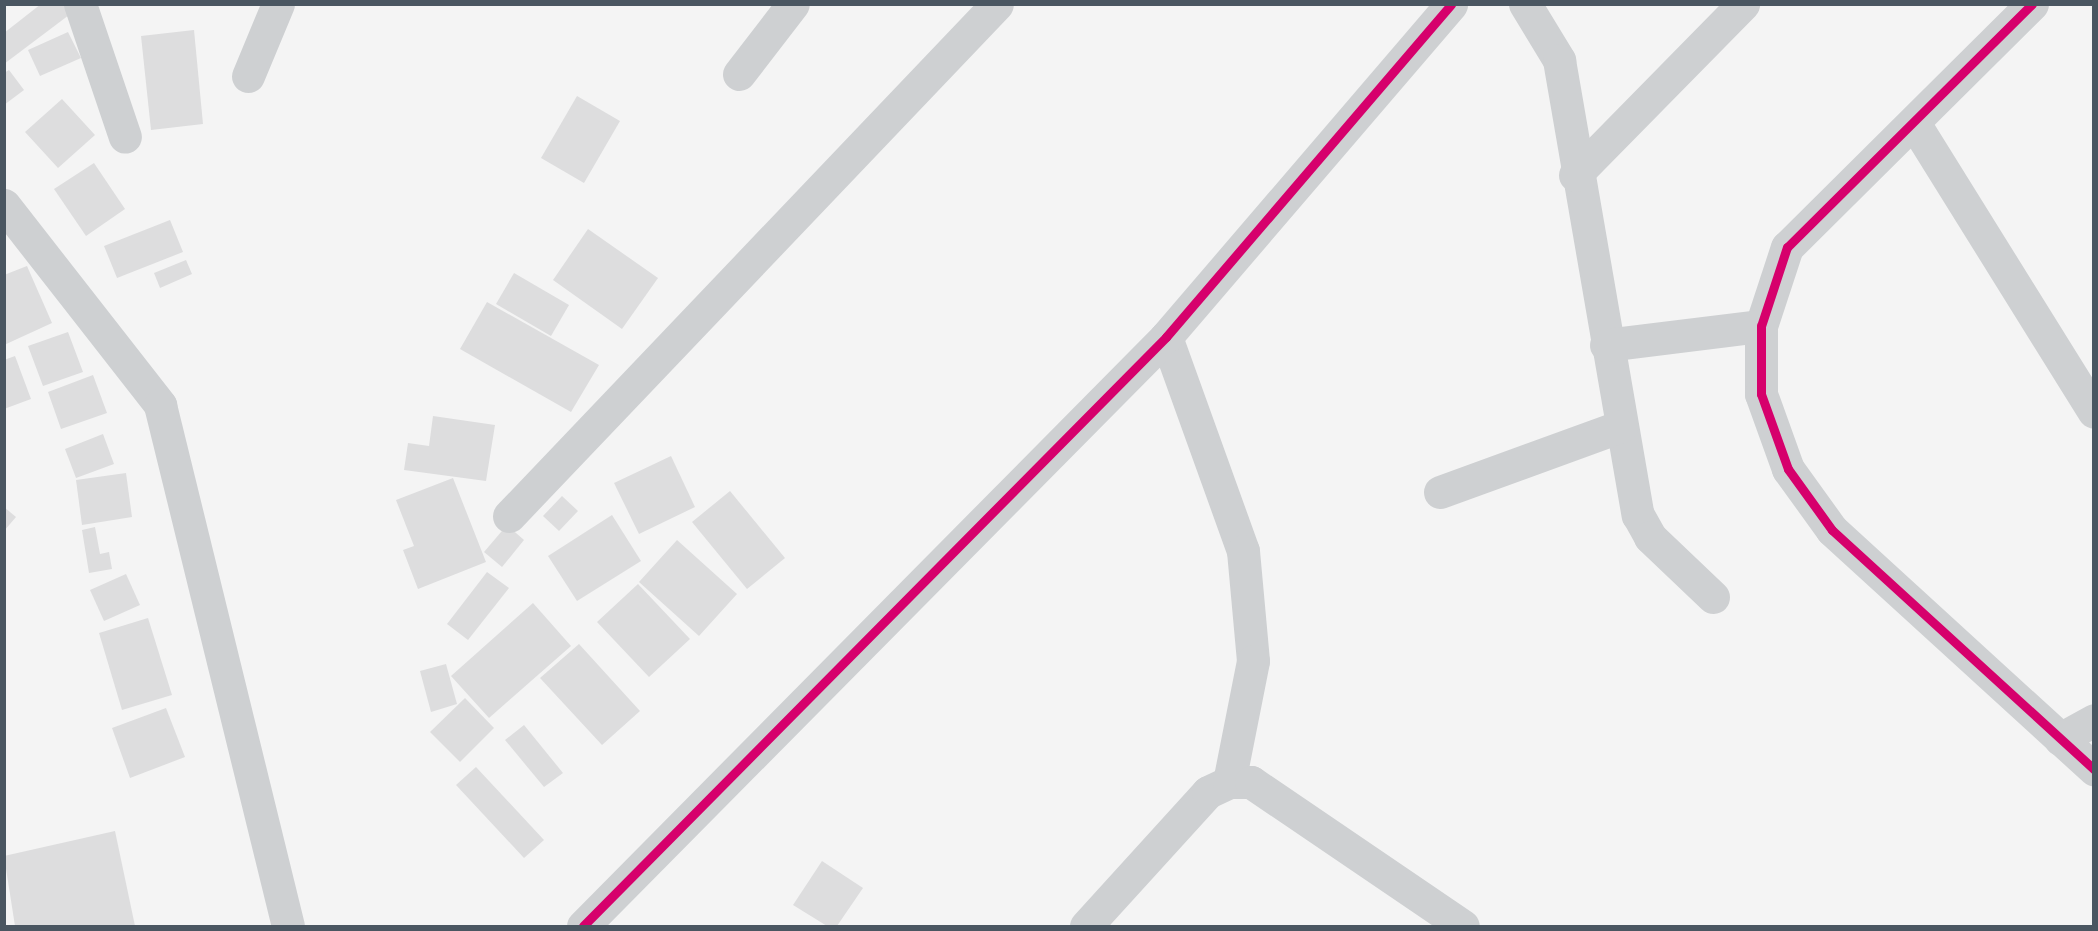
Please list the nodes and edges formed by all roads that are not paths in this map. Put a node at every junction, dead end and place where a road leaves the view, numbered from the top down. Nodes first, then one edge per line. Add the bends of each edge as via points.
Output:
1 (80, 4) edge
2 (278, 4) edge
3 (793, 4) edge
4 (997, 4) edge
5 (1450, 4) edge
6 (1525, 4) edge
7 (1743, 4) edge
8 (2032, 4) edge
9 (739, 74) dead end
10 (248, 76) dead end
11 (1914, 123) junction
12 (125, 137) dead end
13 (1575, 175) junction
14 (4, 205) edge
15 (1761, 326) junction
16 (1166, 337) junction
17 (1606, 345) junction
18 (2094, 412) edge
19 (1621, 426) junction
20 (1440, 492) dead end
21 (509, 516) dead end
22 (1713, 597) dead end
23 (2094, 720) edge
24 (2060, 739) junction
25 (2094, 770) edge
26 (1229, 782) junction
27 (288, 927) edge
28 (583, 927) edge
29 (1086, 927) edge
30 (1463, 927) edge

1 - 12 street
2 - 10 street
3 - 9 street
4 - 21 street
5 - 16 street
6 - 13 street via 1559,60
7 - 13 street
8 - 11 street
11 - 15 street via 1787,247
11 - 18 street
13 - 17 street
14 - 27 street via 160,405
15 - 17 street
15 - 24 street via 1761,394 1788,469 1832,530
16 - 26 street via 1243,551 1253,661
16 - 28 street
17 - 19 street
19 - 20 street
19 - 22 street via 1638,515 1650,537
23 - 24 street
24 - 25 street
26 - 29 street via 1208,792
26 - 30 street via 1251,782

